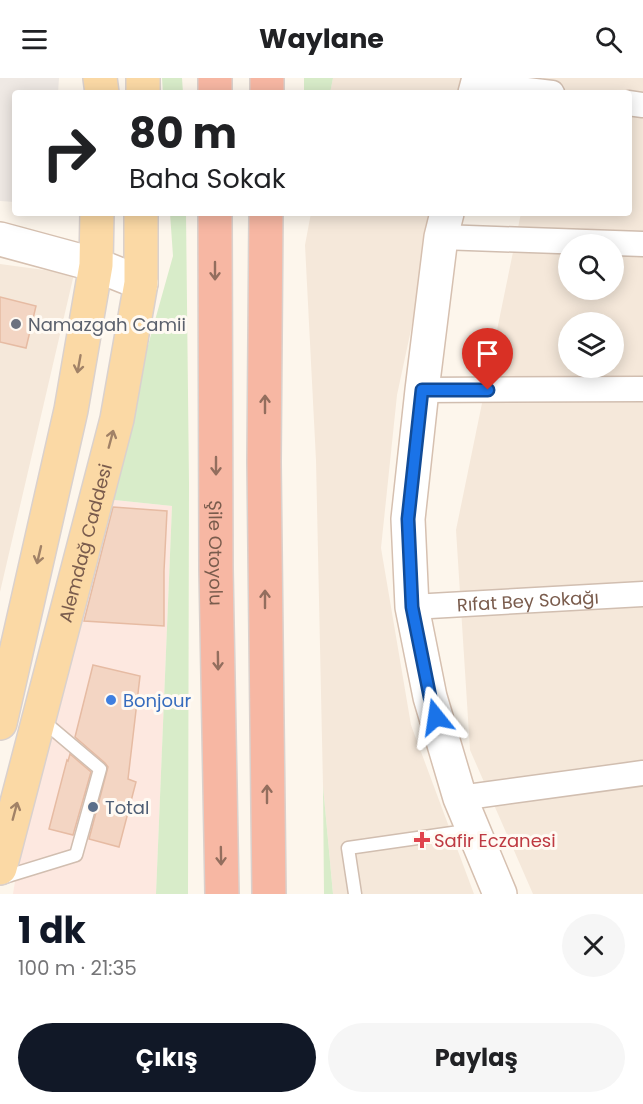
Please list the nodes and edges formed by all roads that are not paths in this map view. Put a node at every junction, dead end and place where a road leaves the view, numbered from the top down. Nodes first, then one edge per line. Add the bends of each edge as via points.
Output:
1 (477, 85) edge
2 (524, 90) edge
3 (98, 216) edge
4 (141, 216) edge
5 (215, 216) edge
6 (266, 216) edge
7 (444, 225) edge
8 (0, 239) edge
9 (643, 244) edge
10 (96, 265) junction
11 (141, 283) junction
12 (643, 389) edge
13 (422, 390) junction
14 (643, 594) edge
15 (412, 607) junction
16 (2, 699) edge
17 (39, 718) junction
18 (643, 772) edge
19 (460, 798) junction
20 (474, 830) junction
21 (0, 868) edge
22 (0, 878) edge
23 (222, 894) edge
24 (269, 894) edge
25 (355, 894) edge
26 (500, 894) edge

1 - 2 street
3 - 10 main road
4 - 11 main road, Alemdağ Caddesi
5 -> 23 highway, Şile Otoyolu
24 -> 6 highway via 264,462
7 - 9 street
7 - 13 street
8 - 10 street
10 - 11 street
10 -> 16 main road via 71,410
17 -> 11 main road, Alemdağ Caddesi via 117,419
12 - 13 street
13 - 15 street via 408,519
14 - 15 street, Rıfat Bey Sokağı
15 - 19 street via 430,697
21 -> 17 main road, Alemdağ Caddesi
17 - 22 lane via 100,769 76,855
18 - 19 street
19 - 20 street
20 - 25 lane via 348,848
20 - 26 street

